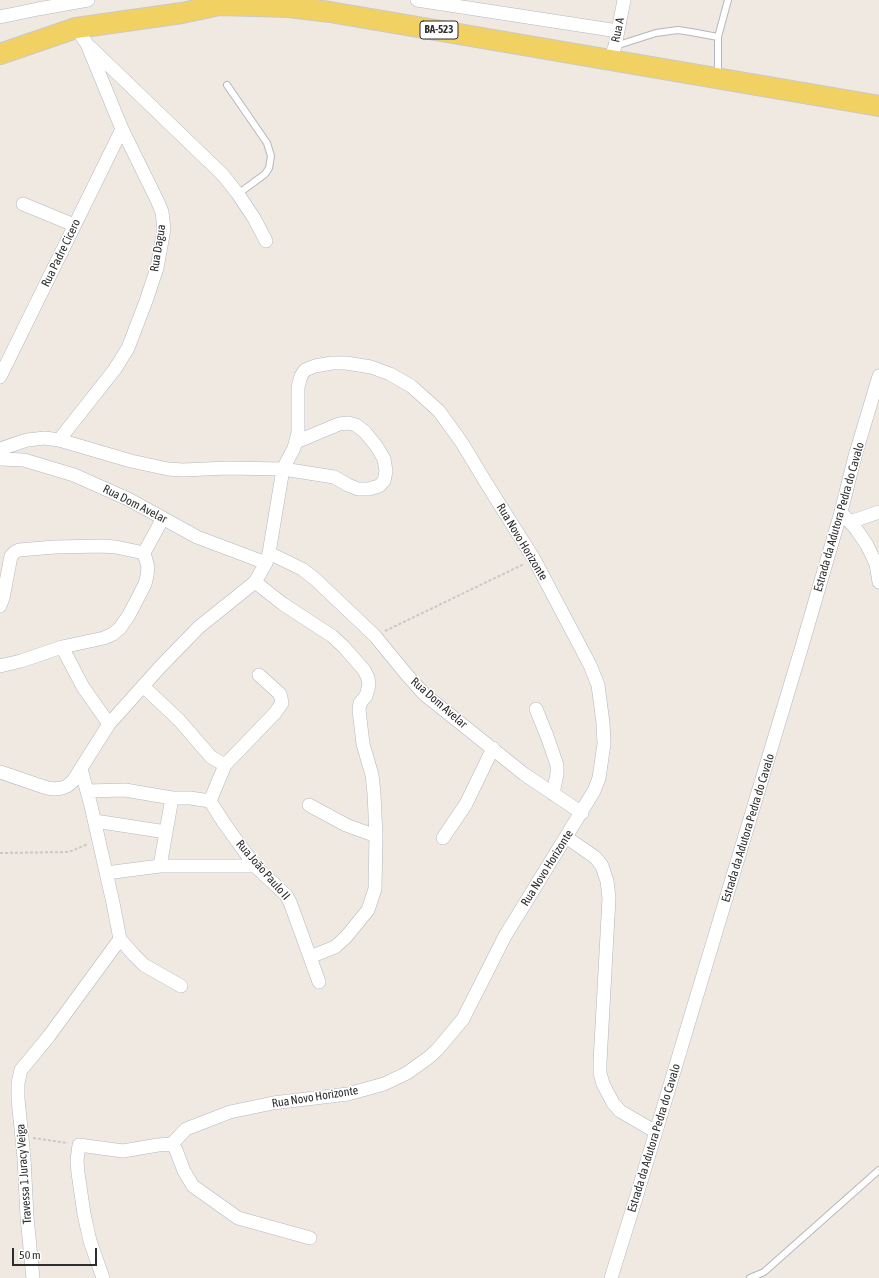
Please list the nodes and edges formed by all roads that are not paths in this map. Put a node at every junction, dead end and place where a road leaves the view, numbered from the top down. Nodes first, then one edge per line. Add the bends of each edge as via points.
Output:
1 (88, 0) edge
2 (417, 0) edge
3 (624, 0) edge
4 (728, 0) edge
5 (224, 3) edge
6 (289, 4) edge
7 (327, 6) edge
8 (0, 17) edge
9 (618, 31) junction
10 (81, 36) junction
11 (718, 37) junction
12 (612, 53) junction
13 (0, 54) edge
14 (718, 78) junction
15 (227, 85) dead end
16 (879, 106) edge
17 (122, 129) junction
18 (238, 194) junction
19 (23, 204) dead end
20 (74, 225) junction
21 (266, 242) dead end
22 (879, 376) edge
23 (0, 377) edge
24 (60, 440) junction
25 (296, 442) junction
26 (0, 449) edge
27 (0, 459) edge
28 (283, 469) junction
29 (879, 512) edge
30 (845, 517) junction
31 (163, 518) junction
32 (144, 553) junction
33 (267, 558) junction
34 (255, 582) junction
35 (879, 582) edge
36 (0, 606) edge
37 (62, 647) junction
38 (0, 666) edge
39 (259, 675) dead end
40 (143, 686) junction
41 (536, 709) dead end
42 (109, 724) junction
43 (493, 748) junction
44 (225, 765) junction
45 (81, 769) junction
46 (0, 772) edge
47 (87, 791) junction
48 (553, 794) junction
49 (172, 798) junction
50 (210, 801) junction
51 (309, 805) dead end
52 (582, 813) junction
53 (95, 821) junction
54 (166, 832) junction
55 (376, 836) junction
56 (566, 837) junction
57 (443, 838) dead end
58 (160, 866) junction
59 (255, 866) junction
60 (106, 873) junction
61 (120, 939) junction
62 (310, 957) junction
63 (319, 982) dead end
64 (181, 986) dead end
65 (656, 1132) junction
66 (172, 1144) junction
67 (879, 1170) edge
68 (310, 1238) dead end
69 (33, 1278) edge
70 (103, 1278) edge
71 (611, 1278) edge
72 (750, 1278) edge

1 - 8 street
2 - 9 street
3 - 9 street, Rua A
4 - 11 lane
5 - 6 main road, BA-523
5 - 10 main road, BA-523
6 - 7 main road, BA-523
7 - 12 main road, BA-523
9 - 12 street, Rua A
10 - 13 main road, BA-523
10 - 17 street, Rua Dagua
10 - 18 street via 223,175
11 - 12 lane via 678,30 656,33
11 - 14 lane
12 - 14 main road, BA-523
14 - 16 main road, BA-523
15 - 18 lane via 266,143 271,156 265,174
17 - 20 street, Rua Padre Cicero
17 - 24 street, Rua Dagua via 162,212 164,229 157,268 123,359
18 - 21 street
19 - 20 street
20 - 23 street, Rua Padre Cicero
22 - 30 street, Estrada da Adutora Pedra do Cavalo via 855,456
24 - 26 street via 27,440
24 - 28 street via 130,460 183,470
25 - 28 street
25 - 28 street via 339,424 356,425 377,446 384,459 384,481 374,488 358,489 334,477
25 - 52 street, Rua Novo Horizonte via 299,418 298,387 305,370 315,366 346,363 371,367 411,386 439,411 462,443 534,559 590,664 598,685 604,744 599,778
27 - 31 street, Rua Dom Avelar via 24,460 74,475
28 - 33 street
29 - 30 street
30 - 35 street via 867,546 876,564
30 - 65 street, Estrada da Adutora Pedra do Cavalo
31 - 32 street
31 - 33 street, Rua Dom Avelar via 197,537
32 - 36 street via 102,546 19,550 11,556
32 - 37 street via 148,567 146,580 120,628 104,638
33 - 34 street
33 - 43 street, Rua Dom Avelar via 302,569 315,579 375,636 424,694
34 - 40 street via 200,627
34 - 55 street via 336,640 355,659 368,678 368,690 358,710 363,744 372,775
37 - 38 street
37 - 42 street via 83,687
39 - 44 street via 280,694 282,703 276,713
40 - 42 street
40 - 44 street via 179,720 211,757
41 - 48 street via 557,765
42 - 45 street
43 - 48 street, Rua Dom Avelar
43 - 57 street via 466,804
44 - 50 street
45 - 46 street via 67,786 55,789
45 - 47 street
47 - 49 street via 125,790
47 - 53 street
48 - 52 street, Rua Dom Avelar
49 - 50 street
49 - 54 street
50 - 59 street, Rua João Paulo II
51 - 55 street via 346,825
52 - 56 street, Rua Novo Horizonte
53 - 54 street
53 - 60 street
54 - 58 street
55 - 62 street via 375,889 368,910 341,942 325,952
56 - 65 street via 596,858 607,881 609,898 600,1062 603,1084 620,1111
56 - 66 street, Rua Novo Horizonte via 505,936 463,1019 437,1050 417,1066 384,1084 348,1094 273,1104 219,1115 186,1129
58 - 59 street
58 - 60 street
59 - 62 street, Rua João Paulo II via 290,902
60 - 61 street
61 - 64 street via 144,964
61 - 69 street, Travessa 1 Juracy Veiga via 21,1070 18,1099
62 - 63 street, Rua João Paulo II
65 - 71 street, Estrada da Adutora Pedra do Cavalo
66 - 68 street via 193,1186 238,1218
66 - 70 street via 123,1151 79,1145 78,1166 82,1199 90,1241
67 - 72 lane via 764,1272

